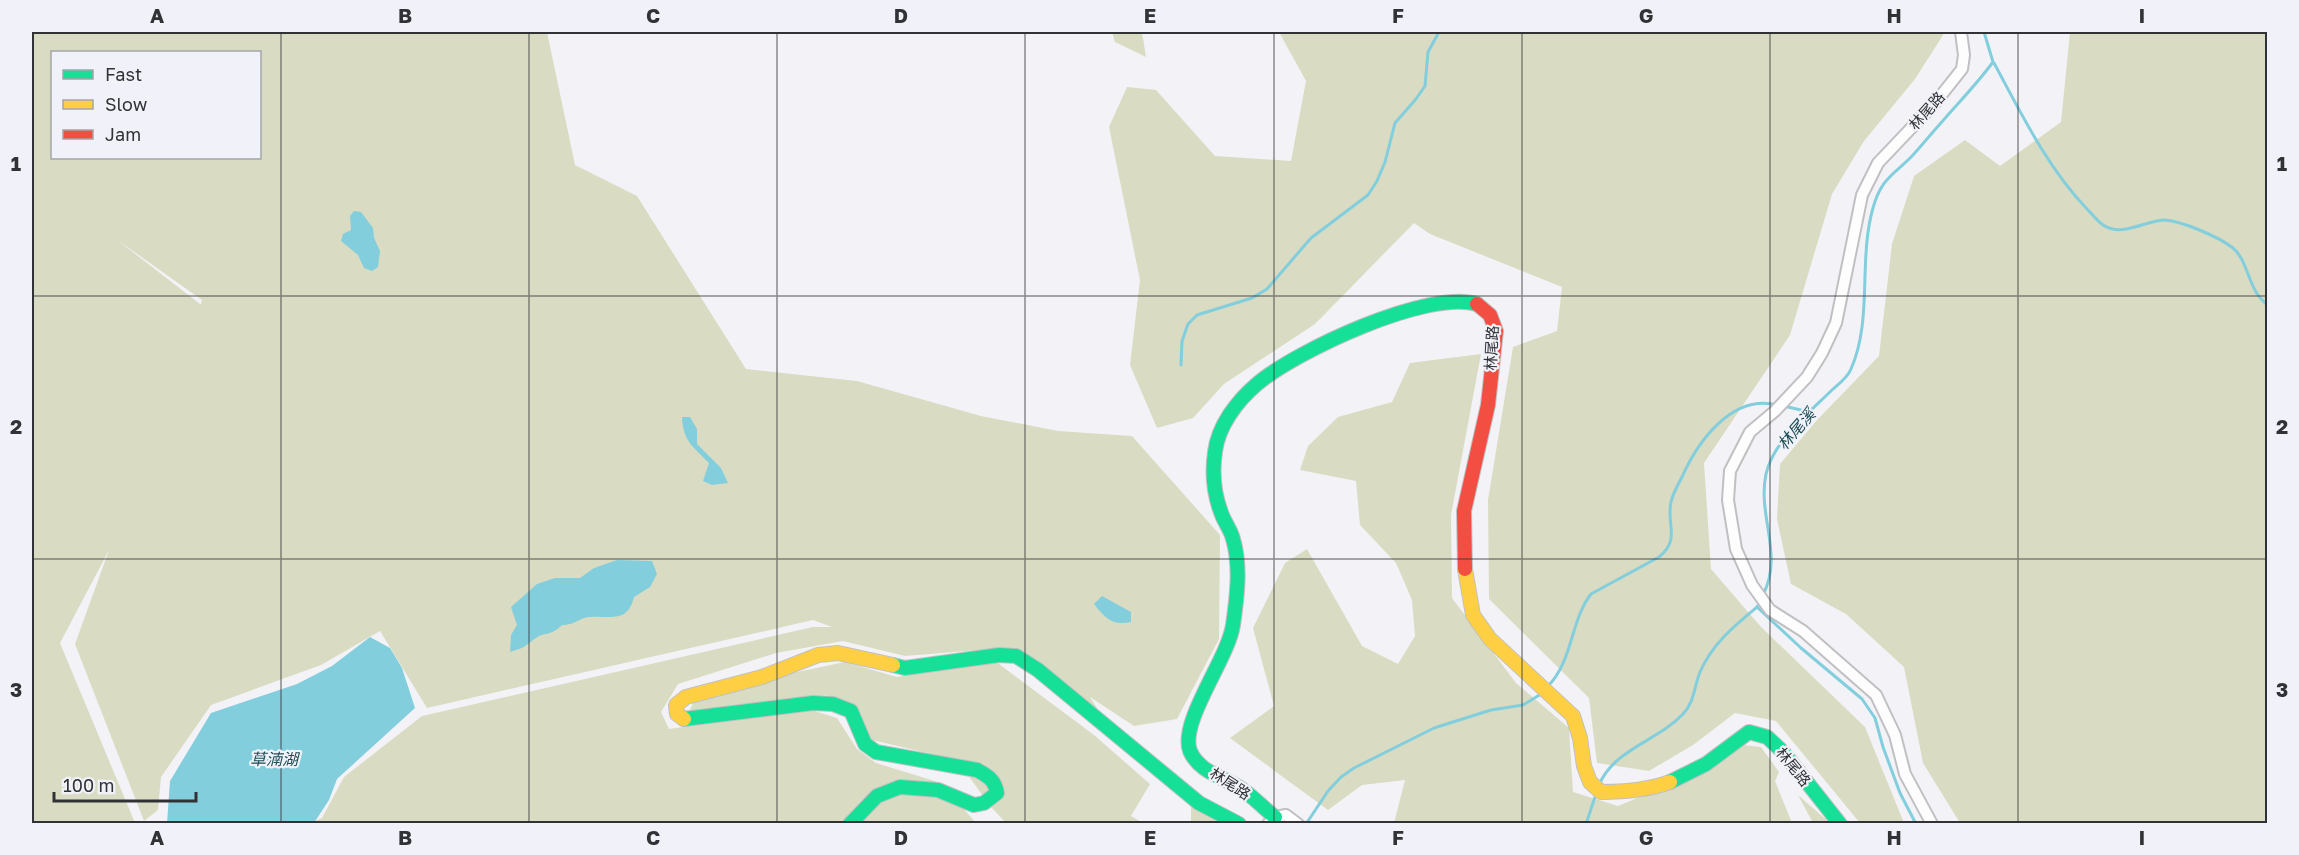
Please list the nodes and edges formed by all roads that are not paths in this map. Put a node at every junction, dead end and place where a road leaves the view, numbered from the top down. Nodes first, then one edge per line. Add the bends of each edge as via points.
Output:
1 (1961, 32) edge
2 (1272, 820) edge
3 (850, 824) edge
4 (1239, 824) edge
5 (1298, 824) edge
6 (1840, 824) edge
7 (1932, 824) edge

1 - 7 street, 林尾路 via 1962,69 1878,163 1862,195 1836,323 1822,353 1807,377 1750,432 1730,471 1728,500 1736,549 1752,585 1770,610 1803,631 1876,695 1895,735 1905,774
2 - 5 street via 1286,815
2 - 6 street, 林尾路 via 1240,788 1202,766 1189,749 1189,731 1223,659 1236,595 1233,538 1221,513 1215,486 1219,435 1237,406 1265,377 1304,355 1387,316 1460,300 1475,302 1486,310 1494,319 1496,331 1488,405 1464,511 1466,581 1473,615 1490,639 1573,716 1590,782 1601,792 1631,792 1680,780 1749,732 1767,737 1783,752
3 - 4 street via 877,796 900,787 938,789 974,804 990,800 996,793 996,783 977,770 876,752 865,744 851,711 833,704 684,719 677,714 676,705 686,697 762,677 818,655 838,653 905,668 1016,656 1199,803

